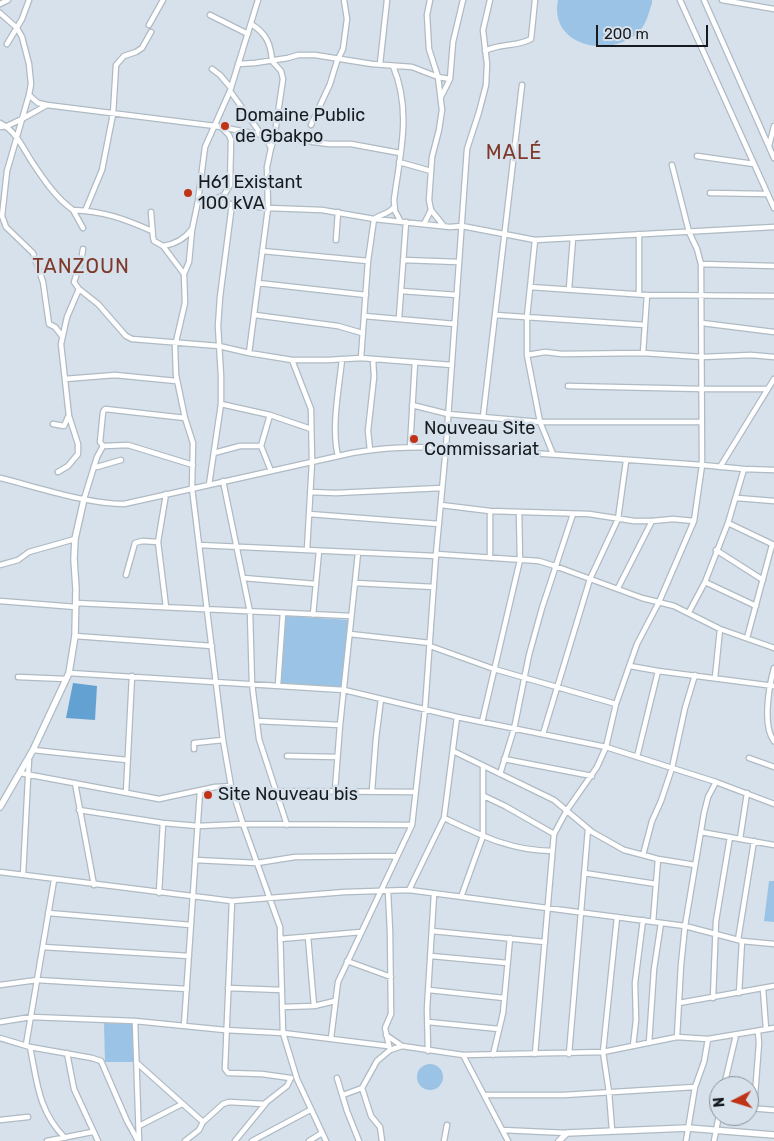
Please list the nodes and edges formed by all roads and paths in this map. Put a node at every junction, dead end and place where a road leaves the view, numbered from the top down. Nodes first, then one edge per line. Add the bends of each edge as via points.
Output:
1 (8, 0) edge
2 (29, 0) edge
3 (163, 0) edge
4 (258, 0) edge
5 (344, 0) edge
6 (387, 0) edge
7 (430, 0) edge
8 (463, 0) edge
9 (490, 0) edge
10 (535, 0) edge
11 (680, 0) edge
12 (704, 0) edge
13 (722, 0) edge
14 (0, 4) edge
15 (774, 9) edge
16 (0, 13) edge
17 (210, 15) dead end
18 (251, 24) junction
19 (149, 25) dead end
20 (17, 28) junction
21 (151, 32) dead end
22 (248, 34) junction
23 (7, 44) dead end
24 (485, 51) junction
25 (339, 58) junction
26 (272, 61) junction
27 (238, 64) junction
28 (380, 64) junction
29 (393, 66) junction
30 (212, 69) dead end
31 (438, 77) junction
32 (450, 79) junction
33 (522, 85) dead end
34 (231, 89) junction
35 (29, 95) junction
36 (441, 97) junction
37 (47, 105) junction
38 (113, 114) junction
39 (22, 119) junction
40 (0, 123) edge
41 (311, 125) dead end
42 (6, 126) junction
43 (215, 126) junction
44 (774, 126) edge
45 (0, 127) edge
46 (220, 127) junction
47 (261, 134) junction
48 (274, 136) junction
49 (17, 137) junction
50 (769, 146) junction
51 (270, 148) junction
52 (400, 153) junction
53 (697, 156) dead end
54 (774, 158) edge
55 (399, 162) junction
56 (672, 164) dead end
57 (754, 164) junction
58 (431, 171) junction
59 (710, 193) dead end
60 (767, 194) junction
61 (198, 201) junction
62 (208, 202) junction
63 (232, 204) junction
64 (394, 207) junction
65 (268, 208) junction
66 (774, 208) edge
67 (73, 210) junction
68 (430, 210) junction
69 (84, 211) junction
70 (151, 212) dead end
71 (338, 212) junction
72 (1, 215) edge
73 (374, 219) junction
74 (403, 222) junction
75 (424, 224) junction
76 (444, 226) junction
77 (462, 226) junction
78 (774, 227) edge
79 (83, 228) dead end
80 (192, 230) junction
81 (152, 231) junction
82 (689, 232) junction
83 (504, 234) junction
84 (638, 234) junction
85 (573, 238) junction
86 (336, 240) dead end
87 (535, 240) junction
88 (163, 246) junction
89 (83, 249) dead end
90 (262, 251) junction
91 (368, 260) junction
92 (403, 260) junction
93 (459, 262) junction
94 (701, 264) junction
95 (774, 266) edge
96 (184, 274) junction
97 (258, 282) junction
98 (530, 287) junction
99 (79, 289) junction
100 (569, 289) junction
101 (401, 291) junction
102 (639, 294) junction
103 (457, 295) junction
104 (647, 295) junction
105 (366, 296) junction
106 (701, 296) junction
107 (774, 296) edge
108 (495, 315) junction
109 (255, 316) junction
110 (364, 316) junction
111 (399, 318) junction
112 (527, 318) junction
113 (702, 323) junction
114 (455, 324) junction
115 (645, 325) junction
116 (774, 332) edge
117 (362, 333) junction
118 (62, 336) junction
119 (176, 341) junction
120 (219, 346) junction
121 (249, 353) junction
122 (643, 353) junction
123 (527, 355) junction
124 (702, 356) junction
125 (774, 357) edge
126 (362, 358) junction
127 (342, 359) junction
128 (373, 359) junction
129 (292, 360) junction
130 (415, 362) junction
131 (452, 365) junction
132 (65, 379) junction
133 (774, 379) edge
134 (176, 381) junction
135 (568, 386) dead end
136 (702, 389) junction
137 (768, 389) junction
138 (221, 404) junction
139 (412, 405) junction
140 (448, 414) junction
141 (270, 415) junction
142 (69, 416) junction
143 (483, 417) junction
144 (184, 418) junction
145 (540, 422) junction
146 (702, 422) junction
147 (54, 424) dead end
148 (311, 429) junction
149 (103, 446) junction
150 (261, 446) junction
151 (410, 447) junction
152 (446, 447) junction
153 (370, 450) junction
154 (214, 453) junction
155 (553, 454) junction
156 (338, 456) junction
157 (121, 460) dead end
158 (626, 461) junction
159 (312, 462) junction
160 (193, 464) junction
161 (702, 465) junction
162 (94, 466) junction
163 (720, 467) junction
164 (744, 469) junction
165 (774, 470) edge
166 (271, 471) junction
167 (58, 472) dead end
168 (0, 478) edge
169 (223, 481) junction
170 (209, 484) junction
171 (192, 488) junction
172 (442, 488) junction
173 (310, 492) junction
174 (166, 494) junction
175 (737, 498) junction
176 (84, 499) junction
177 (774, 500) edge
178 (441, 505) junction
179 (490, 511) junction
180 (518, 512) junction
181 (308, 514) junction
182 (573, 514) junction
183 (618, 519) junction
184 (652, 521) junction
185 (694, 521) junction
186 (728, 523) junction
187 (439, 524) junction
188 (75, 539) junction
189 (158, 542) junction
190 (199, 545) junction
191 (773, 545) edge
192 (237, 548) junction
193 (307, 550) junction
194 (716, 550) junction
195 (319, 551) junction
196 (358, 553) junction
197 (436, 555) junction
198 (490, 558) junction
199 (520, 560) junction
200 (0, 565) edge
201 (555, 566) junction
202 (126, 576) dead end
203 (243, 578) junction
204 (590, 579) junction
205 (763, 580) junction
206 (705, 582) junction
207 (355, 583) junction
208 (316, 584) junction
209 (434, 587) junction
210 (618, 588) junction
211 (0, 601) edge
212 (658, 602) junction
213 (76, 605) junction
214 (756, 606) junction
215 (166, 607) junction
216 (207, 609) junction
217 (250, 612) junction
218 (689, 612) junction
219 (284, 613) junction
220 (313, 615) junction
221 (352, 616) junction
222 (720, 629) junction
223 (350, 634) junction
224 (75, 636) junction
225 (747, 638) junction
226 (430, 644) junction
227 (212, 646) junction
228 (774, 648) edge
229 (630, 666) junction
230 (774, 668) edge
231 (494, 669) junction
232 (658, 671) junction
233 (694, 675) junction
234 (67, 676) junction
235 (132, 676) junction
236 (18, 677) dead end
237 (526, 678) junction
238 (715, 678) junction
239 (216, 682) junction
240 (252, 684) junction
241 (278, 685) junction
242 (772, 685) edge
243 (557, 688) junction
244 (344, 690) junction
245 (381, 699) junction
246 (616, 704) junction
247 (425, 710) junction
248 (456, 717) junction
249 (257, 721) junction
250 (482, 722) junction
251 (340, 724) junction
252 (514, 728) junction
253 (543, 734) junction
254 (223, 740) junction
255 (774, 741) edge
256 (606, 747) junction
257 (194, 749) dead end
258 (33, 750) junction
259 (453, 751) junction
260 (287, 756) dead end
261 (29, 757) junction
262 (337, 757) junction
263 (637, 757) junction
264 (749, 758) dead end
265 (504, 759) junction
266 (127, 760) junction
267 (484, 766) junction
268 (774, 767) edge
269 (672, 768) junction
270 (20, 773) junction
271 (500, 774) junction
272 (28, 775) junction
273 (592, 776) junction
274 (716, 782) junction
275 (75, 784) junction
276 (231, 786) junction
277 (335, 790) junction
278 (200, 791) junction
279 (276, 791) junction
280 (372, 791) junction
281 (415, 792) junction
282 (126, 793) junction
283 (747, 793) junction
284 (484, 796) junction
285 (774, 804) edge
286 (0, 807) edge
287 (80, 810) junction
288 (567, 810) junction
289 (444, 818) junction
290 (163, 823) junction
291 (243, 824) junction
292 (287, 824) junction
293 (198, 826) junction
294 (412, 826) junction
295 (588, 829) junction
296 (701, 832) junction
297 (554, 834) junction
298 (482, 836) junction
299 (730, 837) junction
300 (740, 839) junction
301 (754, 841) junction
302 (774, 845) edge
303 (552, 851) junction
304 (643, 855) junction
305 (398, 856) junction
306 (658, 859) junction
307 (195, 860) junction
308 (257, 864) junction
309 (695, 865) junction
310 (0, 872) edge
311 (584, 873) junction
312 (23, 875) junction
313 (54, 880) junction
314 (656, 884) junction
315 (94, 885) junction
316 (409, 890) junction
317 (388, 891) junction
318 (381, 892) junction
319 (159, 893) junction
320 (434, 894) junction
321 (193, 897) junction
322 (461, 897) junction
323 (269, 898) junction
324 (232, 902) junction
325 (547, 908) junction
326 (580, 912) junction
327 (48, 913) junction
328 (616, 917) junction
329 (643, 920) junction
330 (654, 922) junction
331 (661, 923) junction
332 (191, 925) junction
333 (685, 926) junction
334 (432, 931) junction
335 (361, 932) junction
336 (716, 934) junction
337 (308, 937) junction
338 (510, 938) junction
339 (280, 939) junction
340 (740, 940) junction
341 (545, 942) junction
342 (774, 944) edge
343 (43, 947) junction
344 (189, 956) junction
345 (432, 956) junction
346 (347, 961) junction
347 (507, 963) junction
348 (391, 976) junction
349 (37, 980) junction
350 (0, 985) edge
351 (774, 986) edge
352 (228, 988) junction
353 (763, 989) junction
354 (187, 990) junction
355 (282, 990) junction
356 (429, 990) junction
357 (739, 993) junction
358 (504, 998) junction
359 (712, 998) junction
360 (335, 1002) junction
361 (679, 1003) junction
362 (314, 1006) junction
363 (282, 1007) junction
364 (31, 1016) junction
365 (135, 1021) junction
366 (0, 1022) edge
367 (428, 1022) junction
368 (184, 1026) junction
369 (774, 1028) edge
370 (499, 1029) junction
371 (766, 1029) junction
372 (226, 1030) junction
373 (758, 1031) junction
374 (283, 1033) junction
375 (386, 1035) junction
376 (736, 1035) junction
377 (677, 1037) junction
378 (0, 1038) edge
379 (330, 1038) junction
380 (708, 1039) junction
381 (649, 1043) junction
382 (28, 1046) junction
383 (402, 1046) junction
384 (633, 1046) junction
385 (389, 1048) junction
386 (428, 1051) junction
387 (603, 1052) junction
388 (67, 1053) junction
389 (535, 1054) junction
390 (569, 1054) junction
391 (464, 1055) junction
392 (493, 1055) junction
393 (137, 1063) junction
394 (726, 1076) edge
395 (755, 1076) edge
396 (290, 1078) junction
397 (337, 1078) dead end
398 (297, 1079) junction
399 (695, 1087) junction
400 (362, 1088) junction
401 (610, 1092) junction
402 (343, 1095) junction
403 (484, 1095) junction
404 (266, 1103) junction
405 (182, 1104) junction
406 (759, 1109) edge
407 (310, 1110) junction
408 (774, 1110) edge
409 (28, 1117) dead end
410 (0, 1120) edge
411 (203, 1122) junction
412 (447, 1125) dead end
413 (139, 1126) junction
414 (717, 1126) edge
415 (688, 1128) junction
416 (502, 1130) junction
417 (612, 1130) junction
418 (716, 1131) junction
419 (59, 1132) junction
420 (92, 1132) junction
421 (322, 1133) junction
422 (567, 1133) junction
423 (774, 1135) edge
424 (65, 1138) junction
425 (58, 1139) junction
426 (47, 1141) edge
427 (98, 1141) edge
428 (138, 1141) edge
429 (185, 1141) edge
430 (236, 1141) edge
431 (252, 1141) edge
432 (309, 1141) edge
433 (326, 1141) edge
434 (359, 1141) edge
435 (382, 1141) edge
436 (444, 1141) edge
437 (508, 1141) edge
438 (559, 1141) edge
439 (686, 1141) edge
440 (714, 1141) edge

1 - 14 street
2 - 20 street
3 - 19 street
4 - 18 street
5 - 25 street via 347,19
6 - 28 street
7 - 31 street via 427,15 429,49
8 - 32 street via 453,42
9 - 24 street via 482,30
10 - 24 street via 531,39
11 - 57 street
12 - 50 street
13 - 15 street
16 - 20 street
17 - 22 street
18 - 22 street
18 - 26 street via 263,33 271,46
20 - 23 street
20 - 35 street via 29,64
21 - 38 street via 142,48 124,56 116,65
22 - 27 street
24 - 77 street via 486,85 467,149
25 - 26 street via 306,54
25 - 28 street
25 - 41 street
26 - 27 street
26 - 48 street via 283,79
27 - 34 street
28 - 29 street
29 - 31 street via 412,67
29 - 52 street via 399,80 405,118
30 - 34 street
31 - 32 street
31 - 36 street
32 - 36 street
33 - 83 street
34 - 43 street
34 - 47 street
35 - 37 street via 38,103
35 - 39 street
36 - 58 street via 441,116
37 - 38 street
37 - 39 street
38 - 43 street
38 - 69 street via 102,170
39 - 42 street
39 - 49 street
40 - 42 street
42 - 45 street
42 - 49 street
43 - 46 street
43 - 61 street via 205,147
44 - 50 street
46 - 47 street
46 - 62 street via 231,140 230,185 224,194
47 - 48 street
47 - 51 street
48 - 51 street
48 - 52 street via 352,144
49 - 67 street via 52,190
49 - 72 street via 9,159
50 - 54 street
51 - 65 street
52 - 55 street
53 - 57 street
55 - 58 street
55 - 64 street
56 - 82 street
57 - 60 street
58 - 68 street
59 - 60 street
60 - 66 street
61 - 62 street
61 - 80 street
62 - 63 street
63 - 65 street
63 - 120 street via 220,298
64 - 73 street
64 - 74 street
65 - 71 street
65 - 90 street
67 - 69 street
67 - 79 street
68 - 75 street
68 - 76 street
69 - 81 street via 123,218
70 - 81 street
71 - 73 street
71 - 86 street
72 - 118 street via 6,227 34,253 43,282 49,324
73 - 74 street
73 - 91 street
74 - 75 street
74 - 92 street
75 - 76 street
76 - 77 street
77 - 83 street
77 - 93 street
78 - 82 street
80 - 88 street via 180,242
80 - 96 street via 189,262
81 - 88 street via 154,241
82 - 84 street
82 - 94 street
83 - 87 street
83 - 108 street
84 - 85 street
84 - 102 street
85 - 87 street
85 - 100 street
87 - 98 street
88 - 96 street
89 - 99 street via 74,282
90 - 91 street
90 - 97 street
91 - 105 street
92 - 93 street
92 - 101 street
93 - 103 street
94 - 95 street
94 - 106 street
96 - 119 street via 185,303
97 - 105 street
97 - 109 street
98 - 100 street
98 - 112 street
99 - 118 street
99 - 119 street via 98,304 126,336 140,341
100 - 102 street
101 - 103 street
101 - 111 street
102 - 104 street
103 - 114 street
104 - 106 street
104 - 115 street
105 - 110 street
106 - 107 street
106 - 113 street
108 - 112 street
108 - 143 street
109 - 117 street via 338,326
109 - 121 street
110 - 111 street
110 - 117 street
111 - 114 street
112 - 115 street
112 - 123 street
113 - 116 street
113 - 124 street
114 - 131 street
115 - 122 street
117 - 126 street
118 - 132 street
119 - 120 street
119 - 134 street
120 - 121 street
120 - 138 street
121 - 129 street
122 - 123 street via 545,352
122 - 124 street
123 - 145 street
124 - 125 street via 751,354
124 - 136 street
126 - 127 street
126 - 128 street
127 - 129 street
127 - 156 street via 336,423
128 - 130 street
128 - 153 street via 368,430
129 - 148 street via 309,400
130 - 131 street
130 - 139 street
131 - 140 street
132 - 134 street via 115,375
132 - 142 street
133 - 137 street
134 - 144 street
135 - 136 street
136 - 137 street
136 - 146 street
137 - 163 street
138 - 141 street
138 - 154 street
139 - 140 street
139 - 151 street
140 - 143 street
140 - 152 street
141 - 148 street
141 - 150 street
142 - 147 street via 64,426
142 - 167 street via 78,454
143 - 145 street
144 - 149 street via 105,409 100,442
144 - 160 street via 193,443
145 - 146 street
145 - 155 street
146 - 161 street
148 - 159 street
149 - 160 street via 128,446
149 - 162 street
150 - 154 street via 240,446
150 - 166 street
151 - 152 street
151 - 153 street
152 - 155 street
152 - 172 street
153 - 156 street
154 - 170 street
155 - 158 street
156 - 159 street
157 - 162 street
158 - 161 street
158 - 183 street
159 - 166 street
159 - 173 street
160 - 171 street
161 - 163 street
161 - 185 street
162 - 176 street
163 - 164 street
164 - 165 street
164 - 175 street
166 - 169 street
168 - 176 street
169 - 170 street
169 - 192 street
170 - 171 street
171 - 174 street
171 - 190 street
172 - 173 street
172 - 178 street
173 - 181 street
174 - 176 street via 124,504
174 - 189 street
175 - 177 street
175 - 186 street
176 - 188 street
178 - 179 street
178 - 187 street
179 - 180 street
179 - 198 street
180 - 182 street
180 - 199 street
181 - 187 street
181 - 193 street
182 - 183 street
182 - 201 street
183 - 184 street
183 - 204 street
184 - 185 street
184 - 210 street
185 - 212 street
186 - 191 street
186 - 194 street
187 - 197 street
188 - 200 street via 29,552 18,560
188 - 213 street
189 - 202 street via 135,543
189 - 215 street
190 - 192 street
190 - 216 street
191 - 205 street
192 - 193 street
192 - 203 street
193 - 195 street
194 - 205 street
194 - 206 street
195 - 196 street
195 - 208 street
196 - 197 street
196 - 207 street
197 - 198 street
197 - 209 street
198 - 199 street
199 - 201 street
199 - 231 street
201 - 204 street
201 - 237 street
203 - 208 street
203 - 217 street
204 - 210 street
204 - 243 street
205 - 214 street
206 - 214 street
206 - 218 street
207 - 209 street
207 - 221 street
208 - 220 street
209 - 226 street
210 - 212 street
211 - 213 street
212 - 218 street
212 - 229 street
213 - 215 street
213 - 224 street
214 - 225 street
215 - 216 street
216 - 217 street
216 - 227 street
217 - 219 street
217 - 240 street
218 - 222 street
219 - 220 street
219 - 241 street
220 - 221 street
221 - 223 street
222 - 225 street
222 - 238 street
223 - 226 street
223 - 244 street
224 - 227 street
224 - 234 street
225 - 228 street
226 - 231 street
226 - 247 street
227 - 239 street
229 - 232 street
229 - 246 street
230 - 242 street
231 - 237 street
231 - 250 street
232 - 233 street
232 - 263 street
233 - 238 street
233 - 269 street
234 - 235 street
234 - 236 street
234 - 258 street
235 - 239 street
235 - 266 street
237 - 243 street
237 - 252 street
238 - 242 street
239 - 240 street
239 - 254 street
240 - 241 street
240 - 249 street
241 - 244 street
242 - 255 street via 768,728
243 - 246 street
243 - 253 street
244 - 245 street
244 - 251 street
245 - 247 street
245 - 280 street
246 - 256 street
247 - 248 street
247 - 281 street
248 - 250 street
248 - 259 street
249 - 251 street
249 - 279 street via 259,739
250 - 252 street
251 - 262 street
252 - 253 street
252 - 265 street
253 - 256 street
254 - 257 street via 194,742
254 - 276 street
256 - 263 street
256 - 273 street
258 - 261 street
258 - 266 street
259 - 267 street
259 - 289 street
260 - 262 street
261 - 270 street
261 - 272 street
262 - 277 street
263 - 269 street
264 - 268 street
265 - 271 street
265 - 273 street
266 - 282 street
267 - 271 street
267 - 284 street
269 - 274 street
269 - 304 street
270 - 272 street
270 - 286 street
271 - 288 street via 554,800
272 - 275 street
272 - 312 street
273 - 288 street
274 - 283 street
274 - 296 street via 708,797
275 - 282 street
275 - 287 street
276 - 278 street
276 - 291 street
277 - 279 street
277 - 280 street
278 - 282 street via 159,800
278 - 293 street
279 - 292 street
280 - 281 street
281 - 294 street
283 - 285 street
283 - 300 street
284 - 297 street
284 - 298 street
287 - 290 street
287 - 315 street
288 - 295 street
288 - 297 street
289 - 298 street
289 - 316 street
290 - 293 street
290 - 319 street
291 - 292 street
291 - 293 street
291 - 308 street
292 - 294 street
293 - 307 street
294 - 305 street
295 - 304 street via 624,850
295 - 311 street
296 - 299 street
296 - 309 street
297 - 303 street
298 - 303 street via 508,846
298 - 322 street
299 - 300 street
299 - 336 street
300 - 301 street
301 - 302 street
301 - 340 street
303 - 325 street
304 - 306 street
305 - 308 street via 295,857
305 - 318 street
306 - 309 street
306 - 314 street
307 - 308 street
307 - 321 street
308 - 323 street
309 - 333 street
310 - 312 street
311 - 314 street
311 - 326 street
312 - 313 street
313 - 315 street
313 - 327 street
314 - 330 street
315 - 319 street
316 - 317 street
316 - 320 street
317 - 318 street
317 - 348 street
318 - 323 street
318 - 335 street
319 - 321 street
320 - 322 street
320 - 334 street
321 - 324 street
321 - 332 street
322 - 325 street
323 - 324 street
323 - 339 street via 280,927
324 - 352 street
325 - 326 street
325 - 341 street
326 - 328 street
326 - 390 street
327 - 332 street
327 - 343 street
328 - 329 street
328 - 387 street
329 - 330 street
329 - 384 street via 635,983
330 - 331 street
331 - 333 street
331 - 381 street
332 - 344 street
333 - 336 street
333 - 361 street
334 - 338 street
334 - 345 street
335 - 337 street
335 - 346 street
336 - 340 street
336 - 359 street
337 - 339 street
337 - 362 street
338 - 341 street
338 - 347 street
339 - 355 street
340 - 342 street
340 - 357 street
341 - 389 street
343 - 344 street
343 - 349 street
344 - 354 street
345 - 347 street
345 - 356 street
346 - 348 street
346 - 360 street via 338,982
347 - 358 street
348 - 375 street via 391,1014 385,1028
349 - 350 street
349 - 354 street
349 - 364 street
351 - 353 street
352 - 355 street
352 - 372 street
353 - 357 street
353 - 371 street
354 - 368 street
355 - 363 street
356 - 358 street
356 - 367 street
357 - 359 street
358 - 370 street
359 - 361 street
360 - 362 street
360 - 379 street
361 - 377 street
362 - 363 street
363 - 374 street
364 - 365 street
364 - 366 street
364 - 382 street
365 - 368 street
365 - 393 street
367 - 370 street
367 - 386 street
368 - 372 street
369 - 371 street
370 - 392 street
371 - 373 street
372 - 374 street
372 - 396 street via 225,1069 228,1074
373 - 376 street
373 - 395 street
374 - 379 street
374 - 398 street
375 - 383 street
375 - 385 street
376 - 380 street
376 - 394 street
377 - 380 street
377 - 381 street
378 - 382 street
379 - 385 street
380 - 399 street
381 - 384 street
382 - 388 street
382 - 419 street via 39,1093
383 - 385 street
383 - 386 street
384 - 387 street
385 - 400 street via 377,1061
386 - 391 street
387 - 390 street
387 - 401 street
388 - 420 street via 74,1089
388 - 428 street via 101,1061
389 - 390 street
389 - 392 street
391 - 392 street
391 - 403 street
393 - 405 street
393 - 413 street
396 - 398 street
396 - 404 street via 287,1086
397 - 402 street
398 - 407 street
399 - 401 street
399 - 415 street
400 - 402 street
400 - 435 street via 371,1116 380,1127
401 - 403 street
401 - 417 street
402 - 434 street
403 - 416 street
404 - 411 street via 226,1102
404 - 430 street
405 - 411 street
405 - 413 street
406 - 408 street
407 - 421 street
407 - 431 street
409 - 410 street
411 - 429 street via 199,1130
412 - 436 street
413 - 428 street
414 - 418 street
415 - 417 street
415 - 418 street
415 - 439 street
416 - 422 street
416 - 437 street
417 - 422 street
418 - 423 street
418 - 440 street
419 - 424 street
419 - 425 street
420 - 424 street
420 - 427 street
421 - 432 street
421 - 433 street
422 - 438 street
424 - 425 street
425 - 426 street

